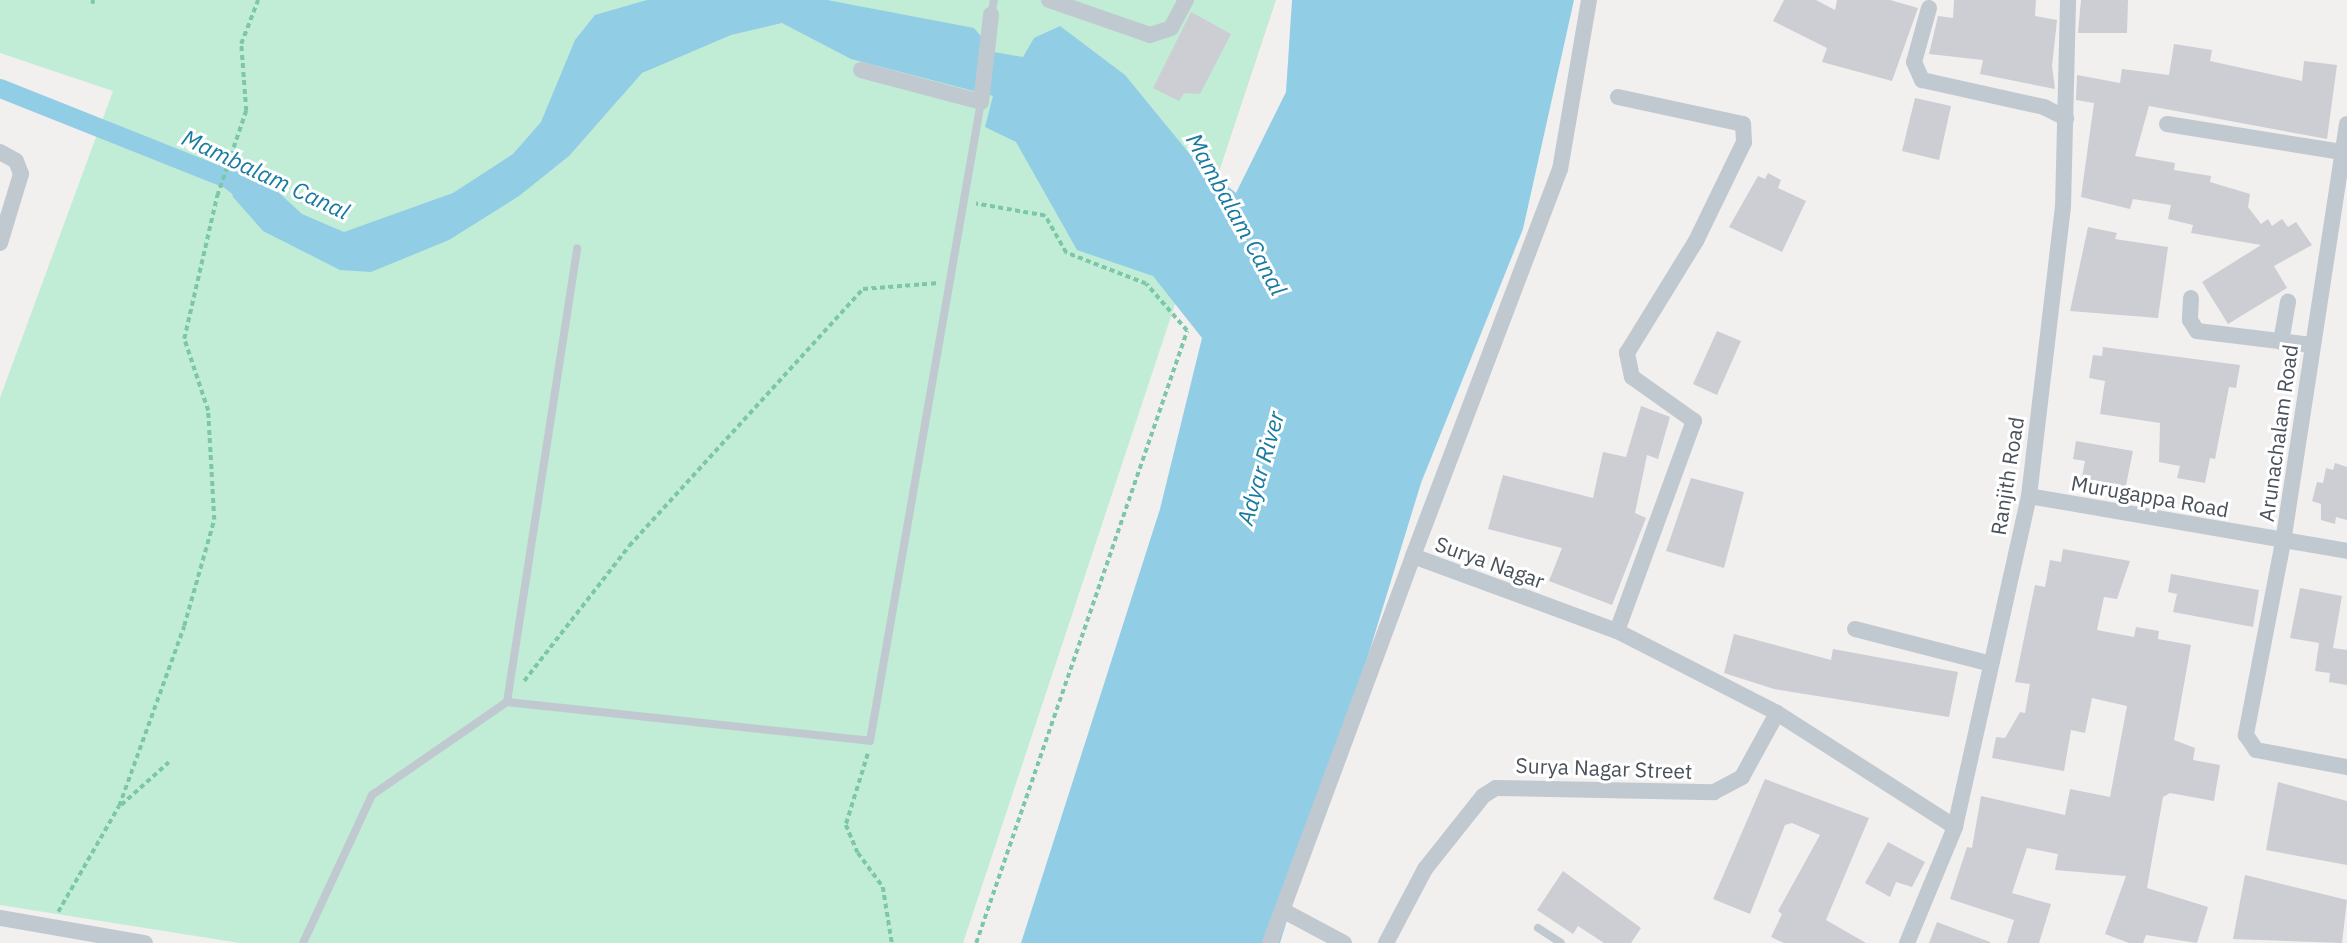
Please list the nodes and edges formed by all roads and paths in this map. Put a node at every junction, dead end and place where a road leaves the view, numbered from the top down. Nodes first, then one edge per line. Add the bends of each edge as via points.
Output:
1 (258, 0) edge
2 (1049, 0) edge
3 (1186, 0) edge
4 (1589, 0) edge
5 (2068, 0) edge
6 (993, 7) edge
7 (1929, 8) dead end
8 (861, 70) dead end
9 (1618, 97) dead end
10 (981, 102) junction
11 (2066, 118) junction
12 (2167, 124) dead end
13 (2347, 124) edge
14 (0, 152) edge
15 (2342, 152) junction
16 (964, 202) junction
17 (0, 243) edge
18 (577, 248) dead end
19 (950, 282) junction
20 (2191, 298) dead end
21 (2288, 302) dead end
22 (2281, 342) junction
23 (2311, 345) junction
24 (2029, 496) junction
25 (2283, 542) junction
26 (2347, 551) edge
27 (1413, 556) junction
28 (1855, 629) dead end
29 (1617, 631) junction
30 (1992, 664) junction
31 (508, 702) junction
32 (1777, 713) junction
33 (870, 741) junction
34 (169, 762) dead end
35 (2347, 767) edge
36 (119, 806) junction
37 (1955, 827) junction
38 (1284, 911) junction
39 (0, 918) edge
40 (51, 927) junction
41 (1538, 928) dead end
42 (145, 943) edge
43 (303, 943) edge
44 (892, 943) edge
45 (976, 943) edge
46 (1270, 943) edge
47 (1343, 943) edge
48 (1385, 943) edge
49 (1561, 943) edge
50 (1908, 943) edge

1 - 36 path via 241,44 246,111 217,196 184,339 208,411 214,520 184,626
2 - 3 street via 1150,34 1171,28
4 - 27 street, Surya Nagar via 1560,169
5 - 11 street, Ranjith Road
6 - 10 street
7 - 11 street via 1914,62 1922,80 2044,107
8 - 10 street
9 - 29 street via 1743,124 1744,142 1696,241 1627,353 1632,377 1694,421
10 - 16 lane
11 - 24 street, Ranjith Road via 2063,207
12 - 15 street
13 - 15 street, Arunachalam Road
14 - 17 street via 16,161 21,174
15 - 23 street, Arunachalam Road
16 - 19 lane
16 - 45 path via 1045,216 1066,253 1146,284 1188,331
18 - 31 lane
19 - 31 path via 863,289 629,546
19 - 33 lane
20 - 22 street via 2190,320 2197,331
21 - 22 street
22 - 23 street
23 - 25 street, Arunachalam Road
24 - 25 street, Murugappa Road
24 - 30 street, Ranjith Road
25 - 26 street, Murugappa Road
25 - 35 street, Arunachalam Road via 2246,735 2249,747
27 - 29 street, Surya Nagar
27 - 38 street
28 - 30 street
29 - 32 street, Surya Nagar
30 - 37 street, Ranjith Road
31 - 33 lane
31 - 43 lane via 372,795
32 - 37 street, Surya Nagar
32 - 48 street, Surya Nagar Street via 1742,777 1714,792 1496,788 1483,796 1425,869
33 - 44 path via 846,825 858,853 883,887
34 - 36 path
36 - 40 path
37 - 50 street, Ranjith Road
38 - 46 street
38 - 47 street
39 - 40 street
40 - 42 street
41 - 49 lane

